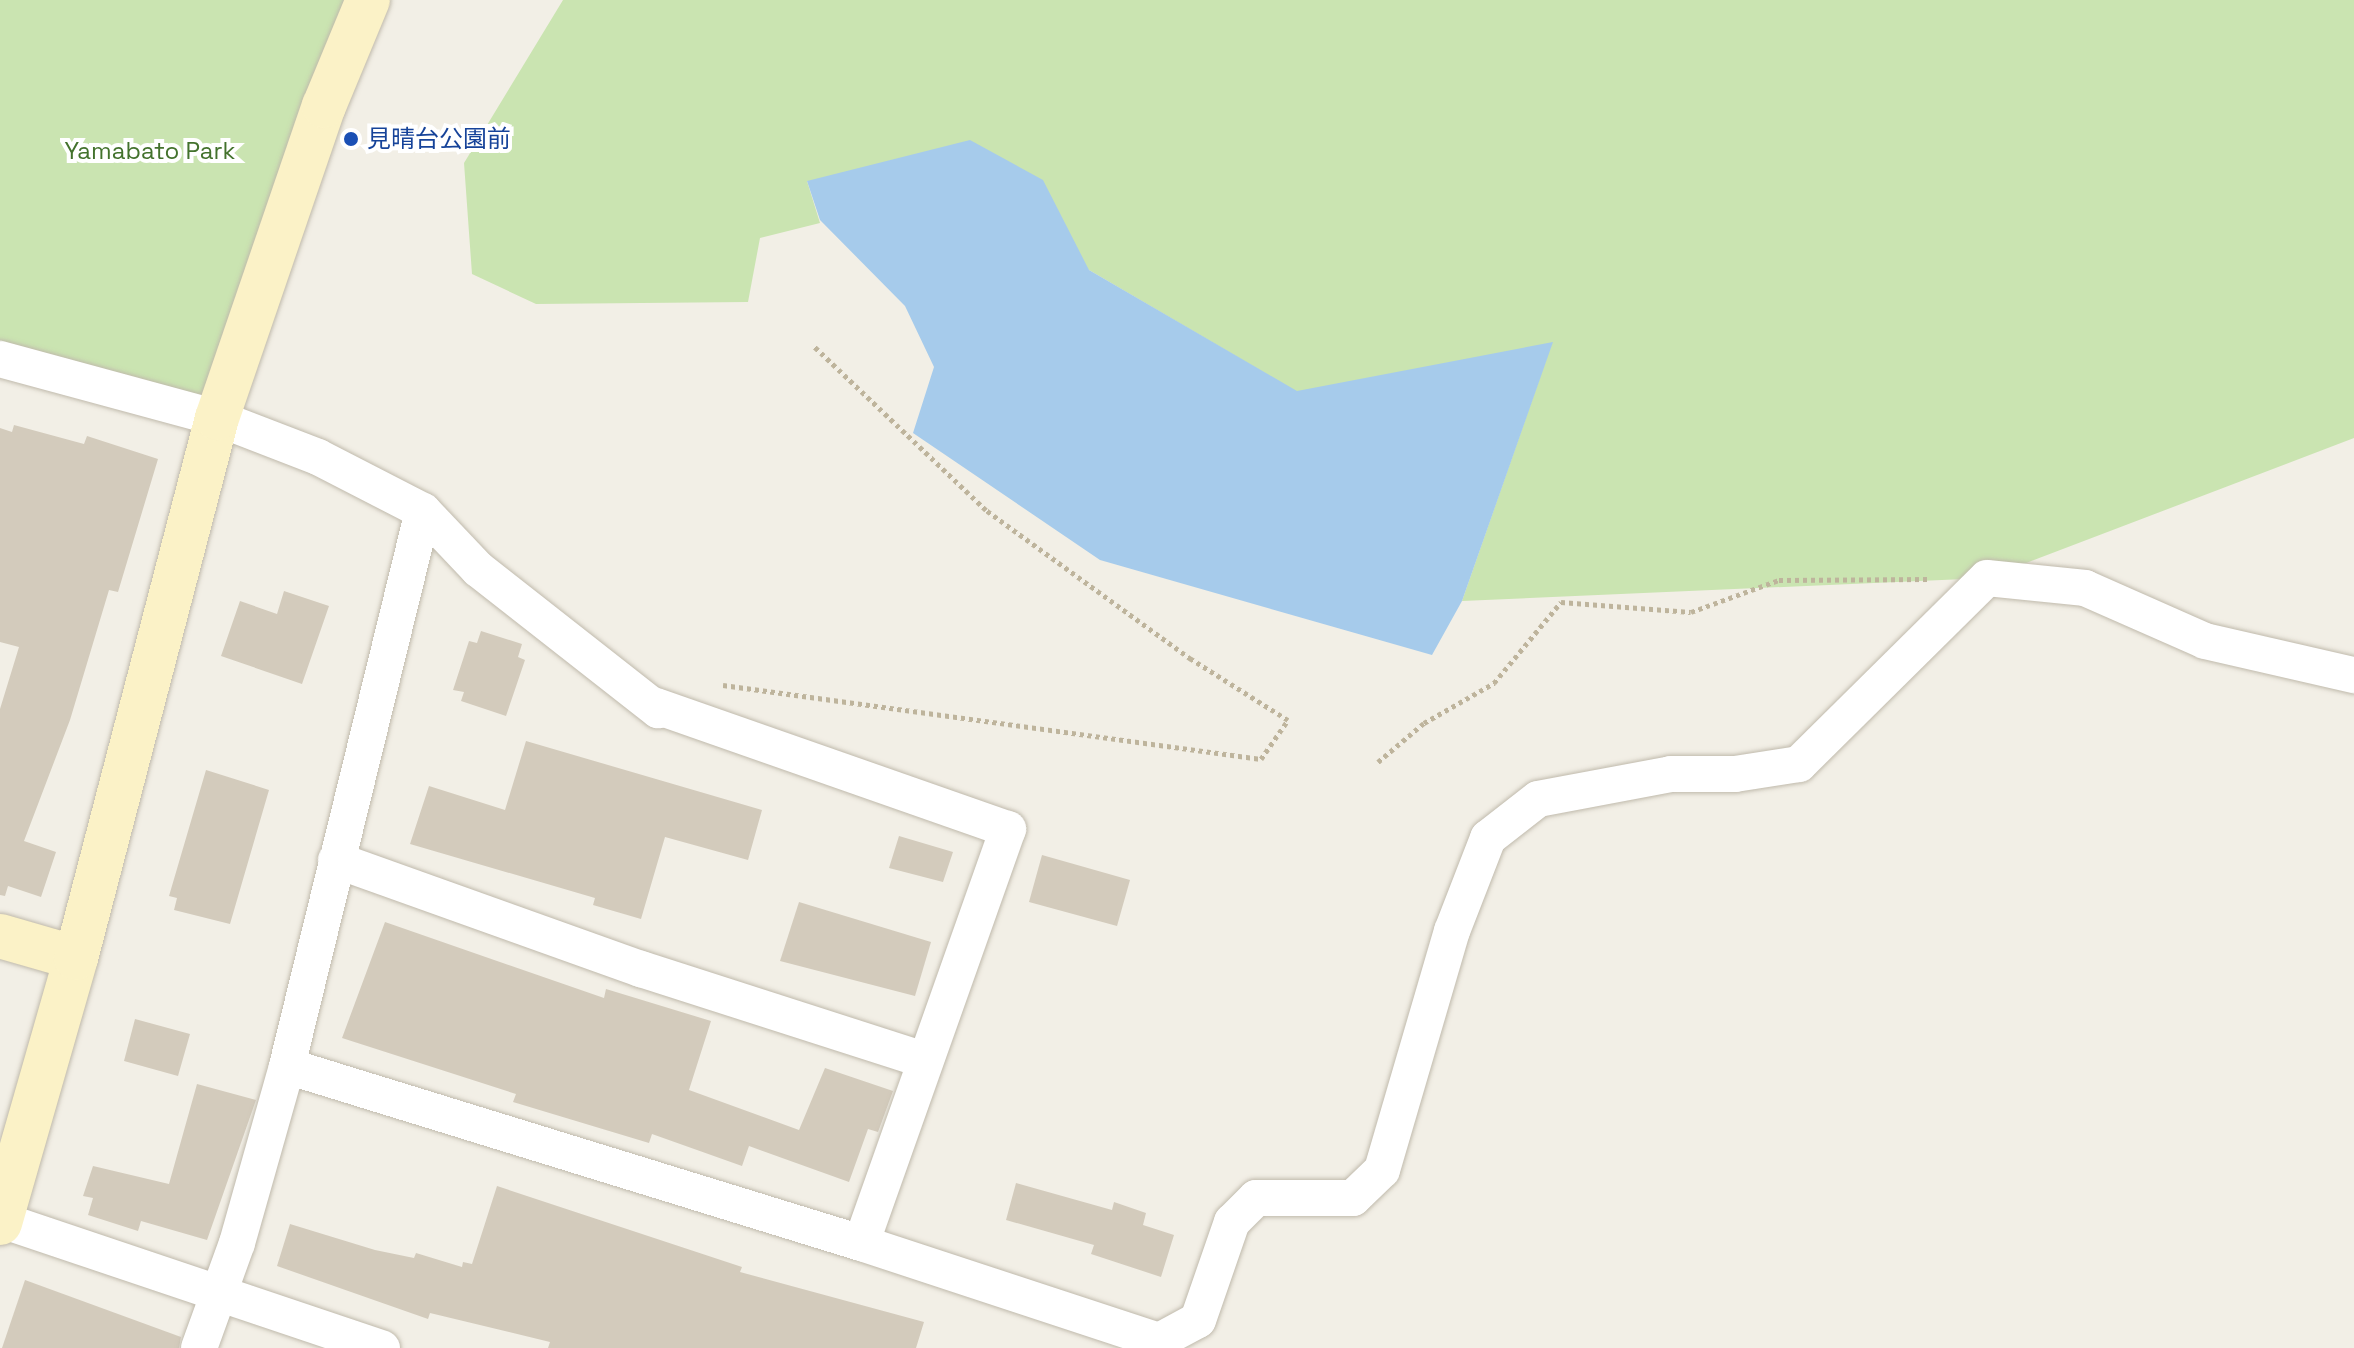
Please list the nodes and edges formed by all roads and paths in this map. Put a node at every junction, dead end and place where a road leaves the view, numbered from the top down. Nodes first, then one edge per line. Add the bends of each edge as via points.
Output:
1 (368, 0) edge
2 (814, 346) dead end
3 (0, 359) edge
4 (217, 418) junction
5 (423, 511) junction
6 (1987, 578) junction
7 (2354, 675) edge
8 (711, 684) dead end
9 (1378, 762) dead end
10 (336, 860) junction
11 (0, 936) edge
12 (76, 958) junction
13 (924, 1060) junction
14 (287, 1066) junction
15 (1, 1222) edge
16 (861, 1243) junction
17 (219, 1295) junction
18 (1158, 1344) edge
19 (199, 1348) edge
20 (382, 1348) edge

1 - 4 street via 324,106
2 - 8 path via 986,510 1191,659 1288,720 1261,759
3 - 4 street
4 - 5 street via 318,457
4 - 12 street
5 - 10 street
5 - 13 street via 478,569 658,710 656,706 1008,829
6 - 7 street via 2085,588 2205,641
6 - 9 path via 1779,580 1691,612 1561,602 1494,683 1424,723
6 - 18 street via 1799,764 1735,774 1671,774 1538,799 1488,838 1452,931 1382,1170 1353,1198 1256,1198 1232,1222 1198,1320
10 - 13 street via 641,969
10 - 14 street
11 - 12 street
12 - 15 street
13 - 16 street
14 - 16 street
14 - 17 street
15 - 17 street
16 - 18 street
17 - 19 street
17 - 20 street

